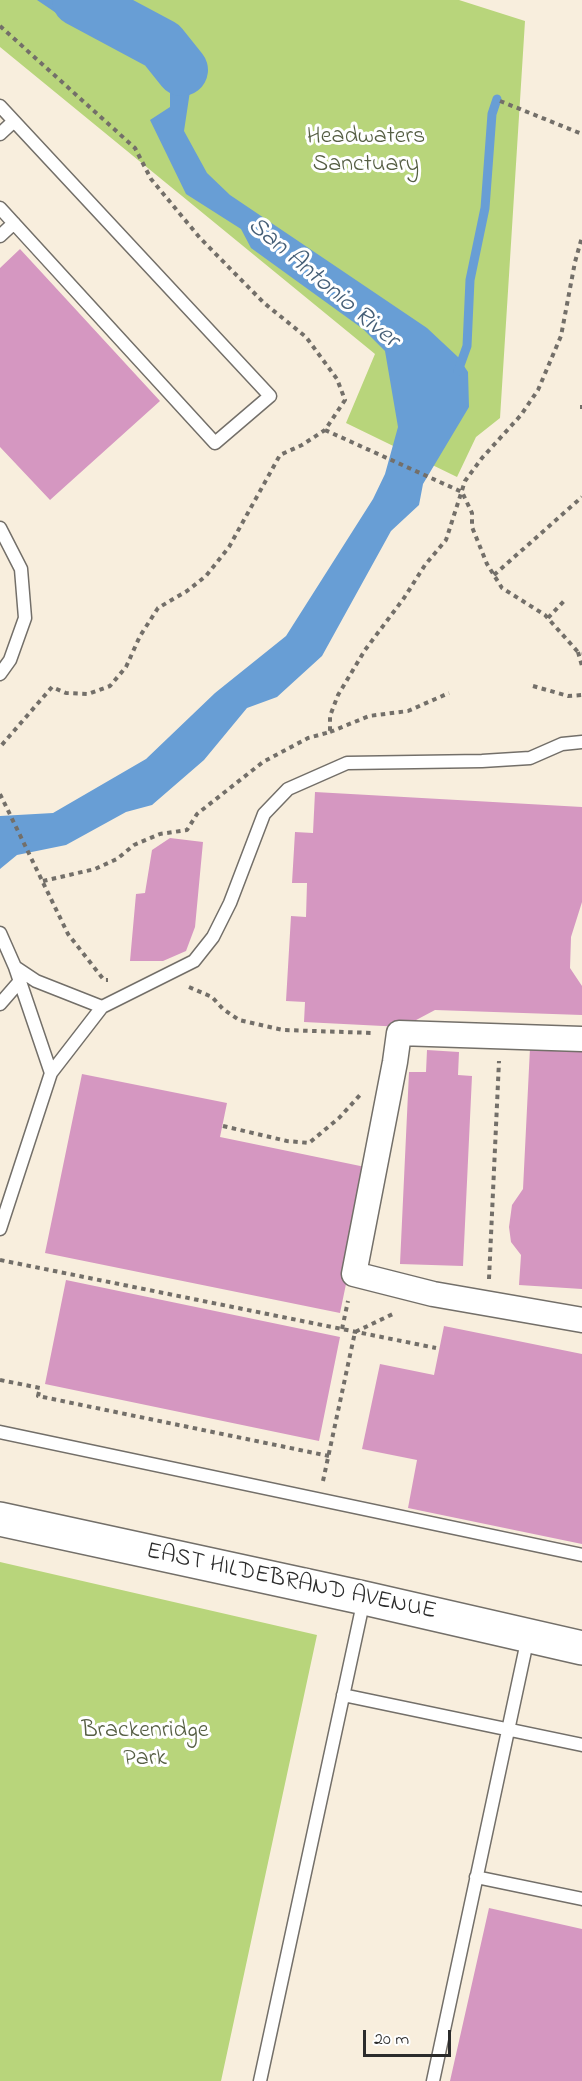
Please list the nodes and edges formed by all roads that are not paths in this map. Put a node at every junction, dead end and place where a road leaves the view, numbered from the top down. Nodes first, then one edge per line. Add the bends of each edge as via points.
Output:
1 (0, 106) edge
2 (14, 121) junction
3 (0, 134) edge
4 (0, 208) edge
5 (14, 223) junction
6 (0, 236) edge
7 (0, 528) edge
8 (0, 674) edge
9 (582, 742) edge
10 (0, 933) edge
11 (15, 967) junction
12 (20, 981) junction
13 (0, 1004) edge
14 (102, 1007) junction
15 (582, 1039) edge
16 (51, 1073) junction
17 (0, 1228) edge
18 (582, 1320) edge
19 (0, 1432) edge
20 (0, 1519) edge
21 (582, 1556) edge
22 (364, 1598) junction
23 (528, 1636) junction
24 (582, 1648) edge
25 (343, 1695) junction
26 (508, 1730) junction
27 (582, 1745) edge
28 (476, 1877) junction
29 (582, 1899) edge
30 (260, 2081) edge
31 (433, 2081) edge

1 - 2 lane
2 - 3 lane
2 - 5 lane via 270,396 215,443
4 - 5 lane
5 - 6 lane
7 - 8 lane via 21,569 24,618 10,660
9 - 14 lane via 562,744 530,758 347,763 288,789 264,814 230,903 213,937 194,961
10 - 11 lane
11 - 12 lane
11 - 14 lane via 36,981
12 - 13 lane
12 - 16 lane
14 - 16 lane
15 - 18 street via 399,1034 354,1274 433,1293
16 - 17 lane
19 - 21 lane
20 - 22 main road, EAST HILDEBRAND AVENUE
22 - 23 main road, EAST HILDEBRAND AVENUE
22 - 25 lane
23 - 24 main road, EAST HILDEBRAND AVENUE
23 - 26 lane
25 - 26 lane
25 - 30 lane
26 - 27 lane
26 - 28 lane
28 - 29 lane
28 - 31 lane

